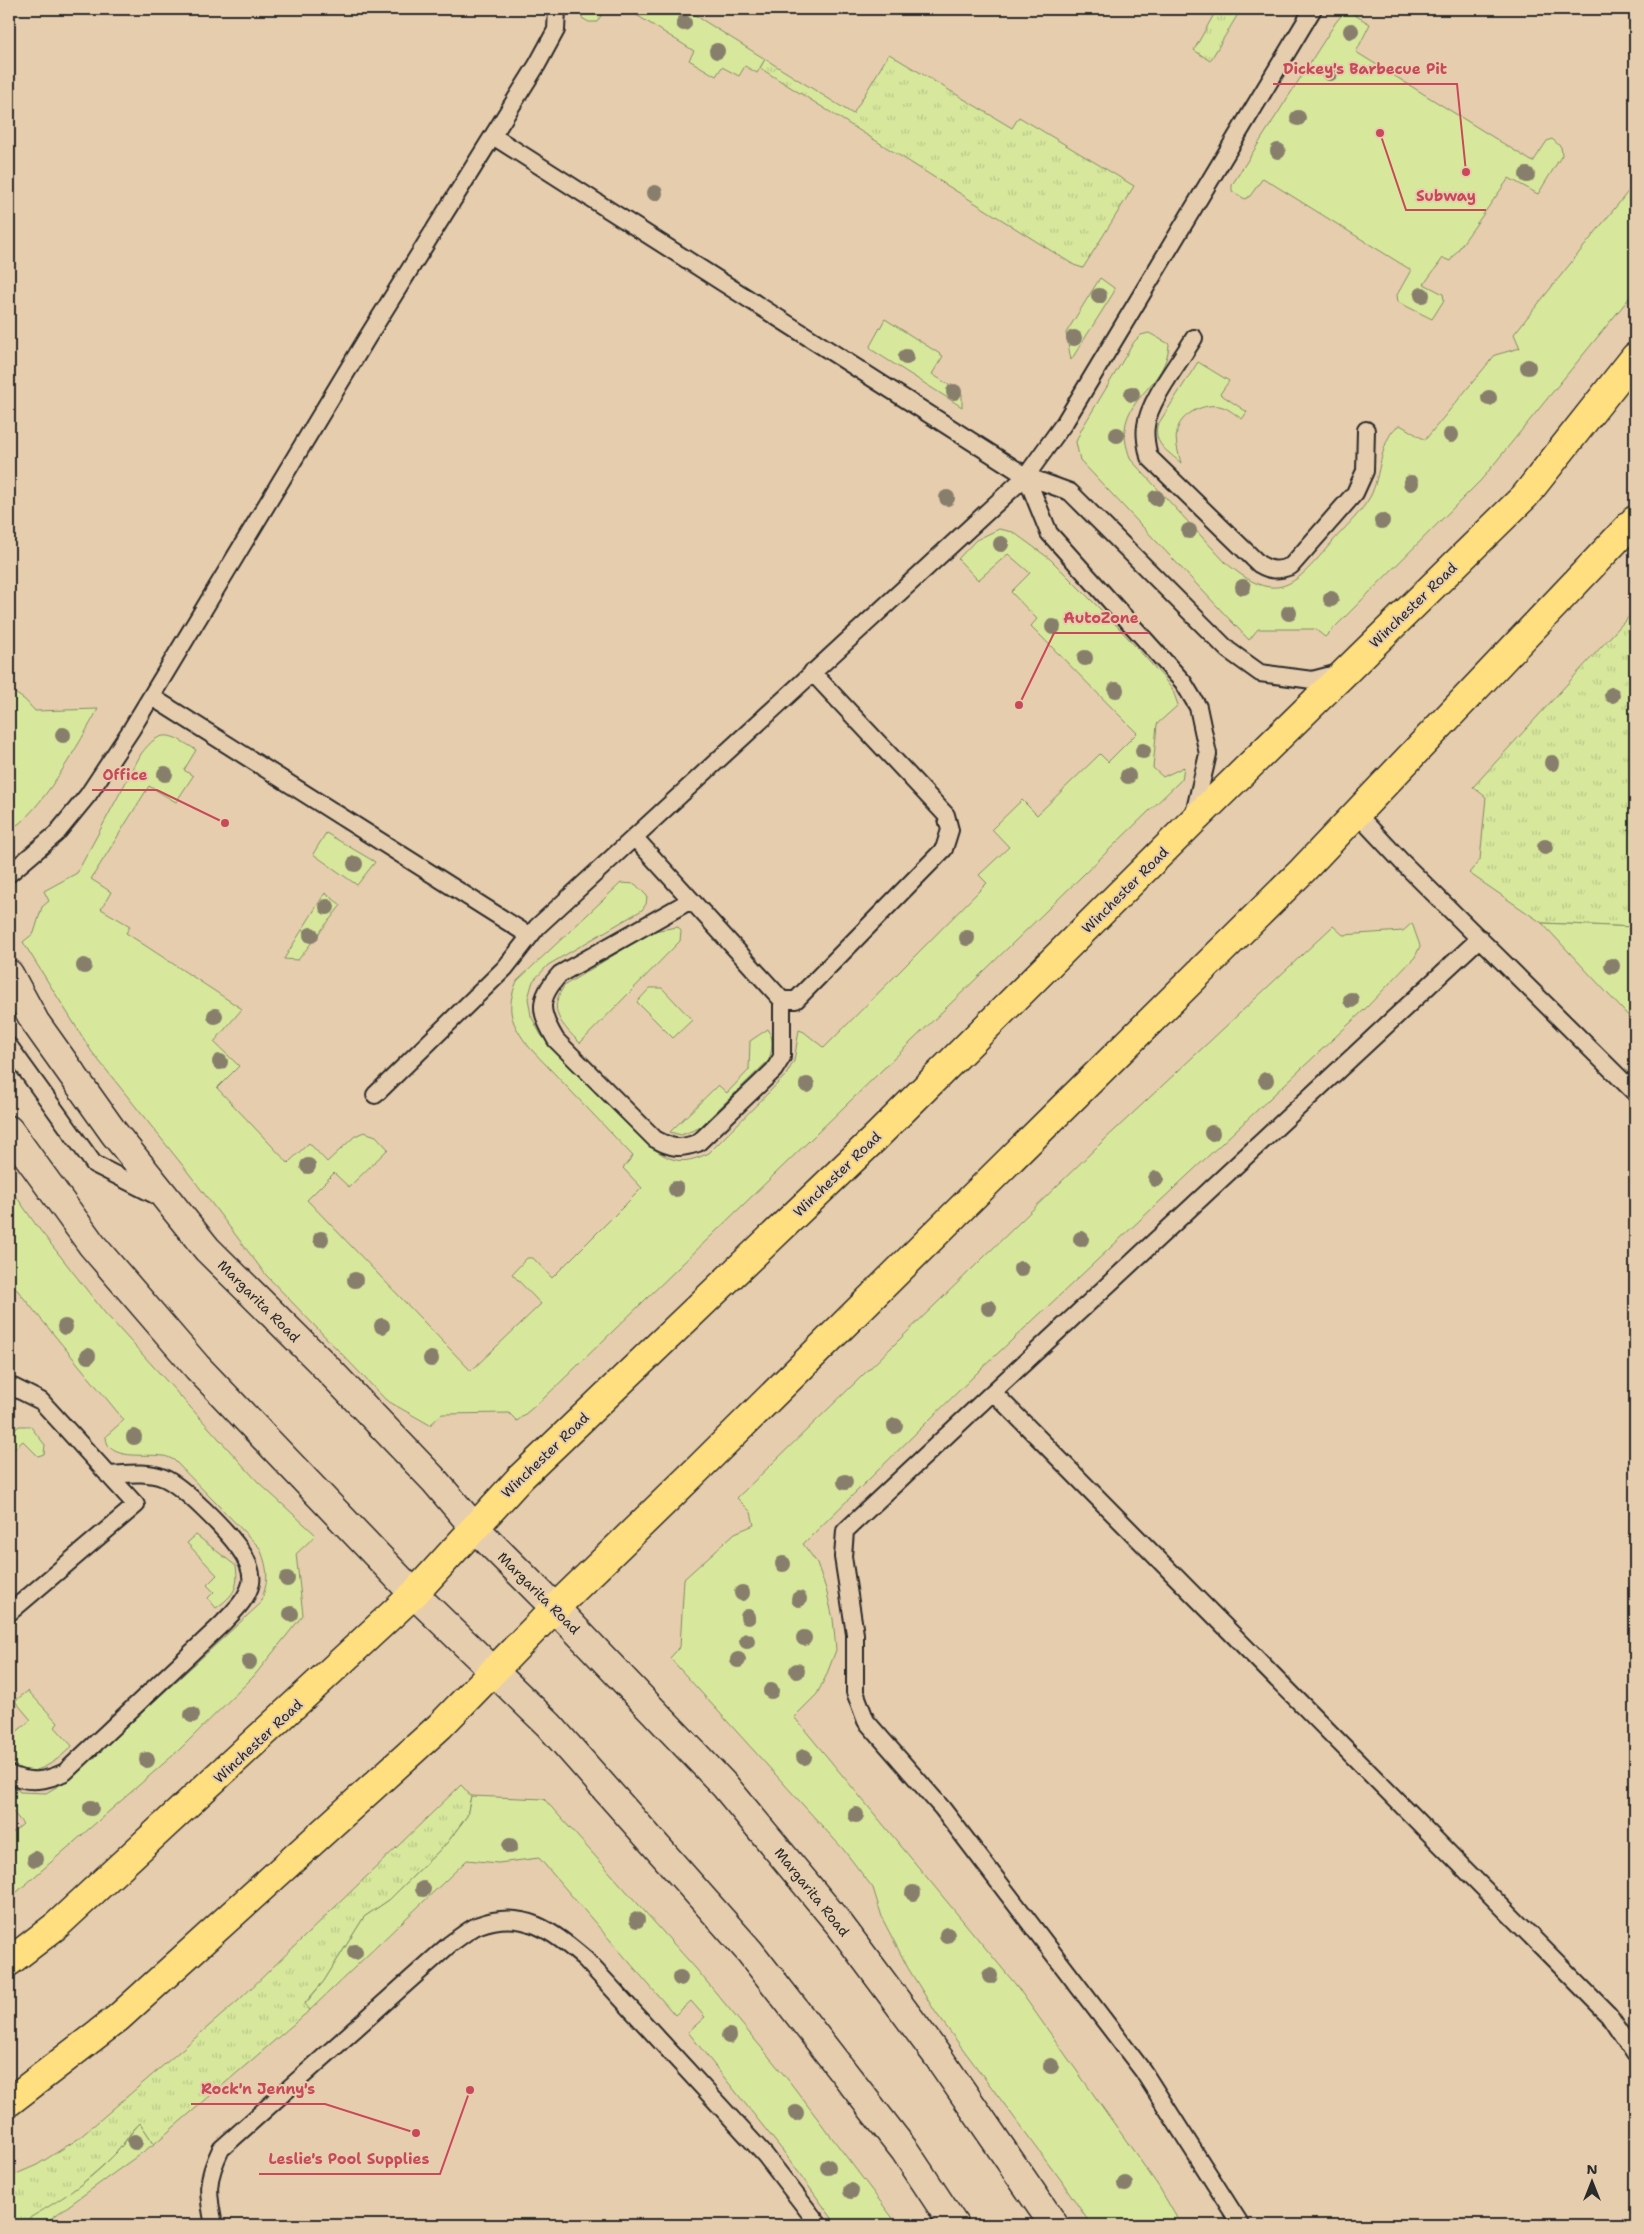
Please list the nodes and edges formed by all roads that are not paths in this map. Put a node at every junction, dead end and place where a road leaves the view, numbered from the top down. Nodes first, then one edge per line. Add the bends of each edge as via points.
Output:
1 (557, 9) edge
2 (1314, 9) edge
3 (492, 136) junction
4 (1194, 338) dead end
5 (1635, 357) edge
6 (1366, 430) dead end
7 (1026, 476) junction
8 (1635, 520) edge
9 (812, 672) junction
10 (1345, 672) junction
11 (152, 697) junction
12 (1357, 814) junction
13 (1192, 822) junction
14 (634, 838) junction
15 (9, 874) edge
16 (691, 900) junction
17 (530, 936) junction
18 (1480, 938) junction
19 (9, 974) edge
20 (782, 1000) junction
21 (9, 1046) edge
22 (1635, 1092) edge
23 (375, 1096) dead end
24 (9, 1130) edge
25 (170, 1202) junction
26 (10, 1386) edge
27 (993, 1392) junction
28 (108, 1475) junction
29 (474, 1527) junction
30 (414, 1594) junction
31 (555, 1608) junction
32 (9, 1613) edge
33 (492, 1671) junction
34 (9, 1774) edge
35 (9, 1962) edge
36 (1635, 2054) edge
37 (9, 2102) edge
38 (214, 2225) edge
39 (819, 2225) edge
40 (954, 2225) edge
41 (1054, 2225) edge
42 (1241, 2225) edge

1 - 3 lane via 556,30
2 - 7 lane via 1084,391
3 - 7 lane
3 - 11 lane
4 - 6 lane via 1150,409 1146,426 1150,457 1259,564 1270,570 1291,566 1355,494 1365,471
5 - 10 main road, Winchester Road via 1526,496
7 - 9 lane
7 - 10 lane via 1070,492 1228,650 1260,673 1312,680
7 - 13 lane via 1048,533 1183,682 1198,707 1208,754
8 - 12 main road
9 - 14 lane
9 - 20 lane via 946,815 950,830 944,849 796,1000
10 - 13 main road, Winchester Road
11 - 15 lane via 88,795 56,834
11 - 17 lane
12 - 18 lane
12 - 31 main road
13 - 29 main road, Winchester Road via 873,1140
14 - 16 lane
14 - 17 lane
16 - 20 lane
16 - 20 lane via 560,974 547,987 542,1004 544,1021 556,1040 655,1139 670,1148 684,1148 698,1143 774,1070 782,1057
17 - 23 lane via 505,968
18 - 22 lane
18 - 27 lane
19 - 25 main road, Margarita Road via 35,1022 114,1133
21 - 25 lane via 94,1164
24 - 30 main road via 92,1245 197,1367
25 - 29 main road, Margarita Road via 207,1249 320,1361 434,1480
26 - 28 lane via 41,1401
27 - 36 lane via 1610,2015
27 - 42 lane via 845,1531 843,1557 855,1634 855,1692 866,1721 942,1808 1143,2071
28 - 32 lane via 136,1505
28 - 34 lane via 150,1474 183,1490 239,1548 250,1567 251,1582 246,1598 65,1772 49,1780 26,1781
29 - 30 main road, Winchester Road
29 - 31 main road, Margarita Road
30 - 33 main road
30 - 35 main road, Winchester Road via 57,1926
31 - 33 main road
31 - 41 main road, Margarita Road via 725,1786 840,1926 939,2058
33 - 37 main road via 440,1726 118,2018
33 - 40 main road via 549,1726 750,1952 905,2151
38 - 39 lane via 208,2200 210,2172 221,2149 450,1944 478,1926 504,1919 530,1921 558,1936 585,1959 765,2156

